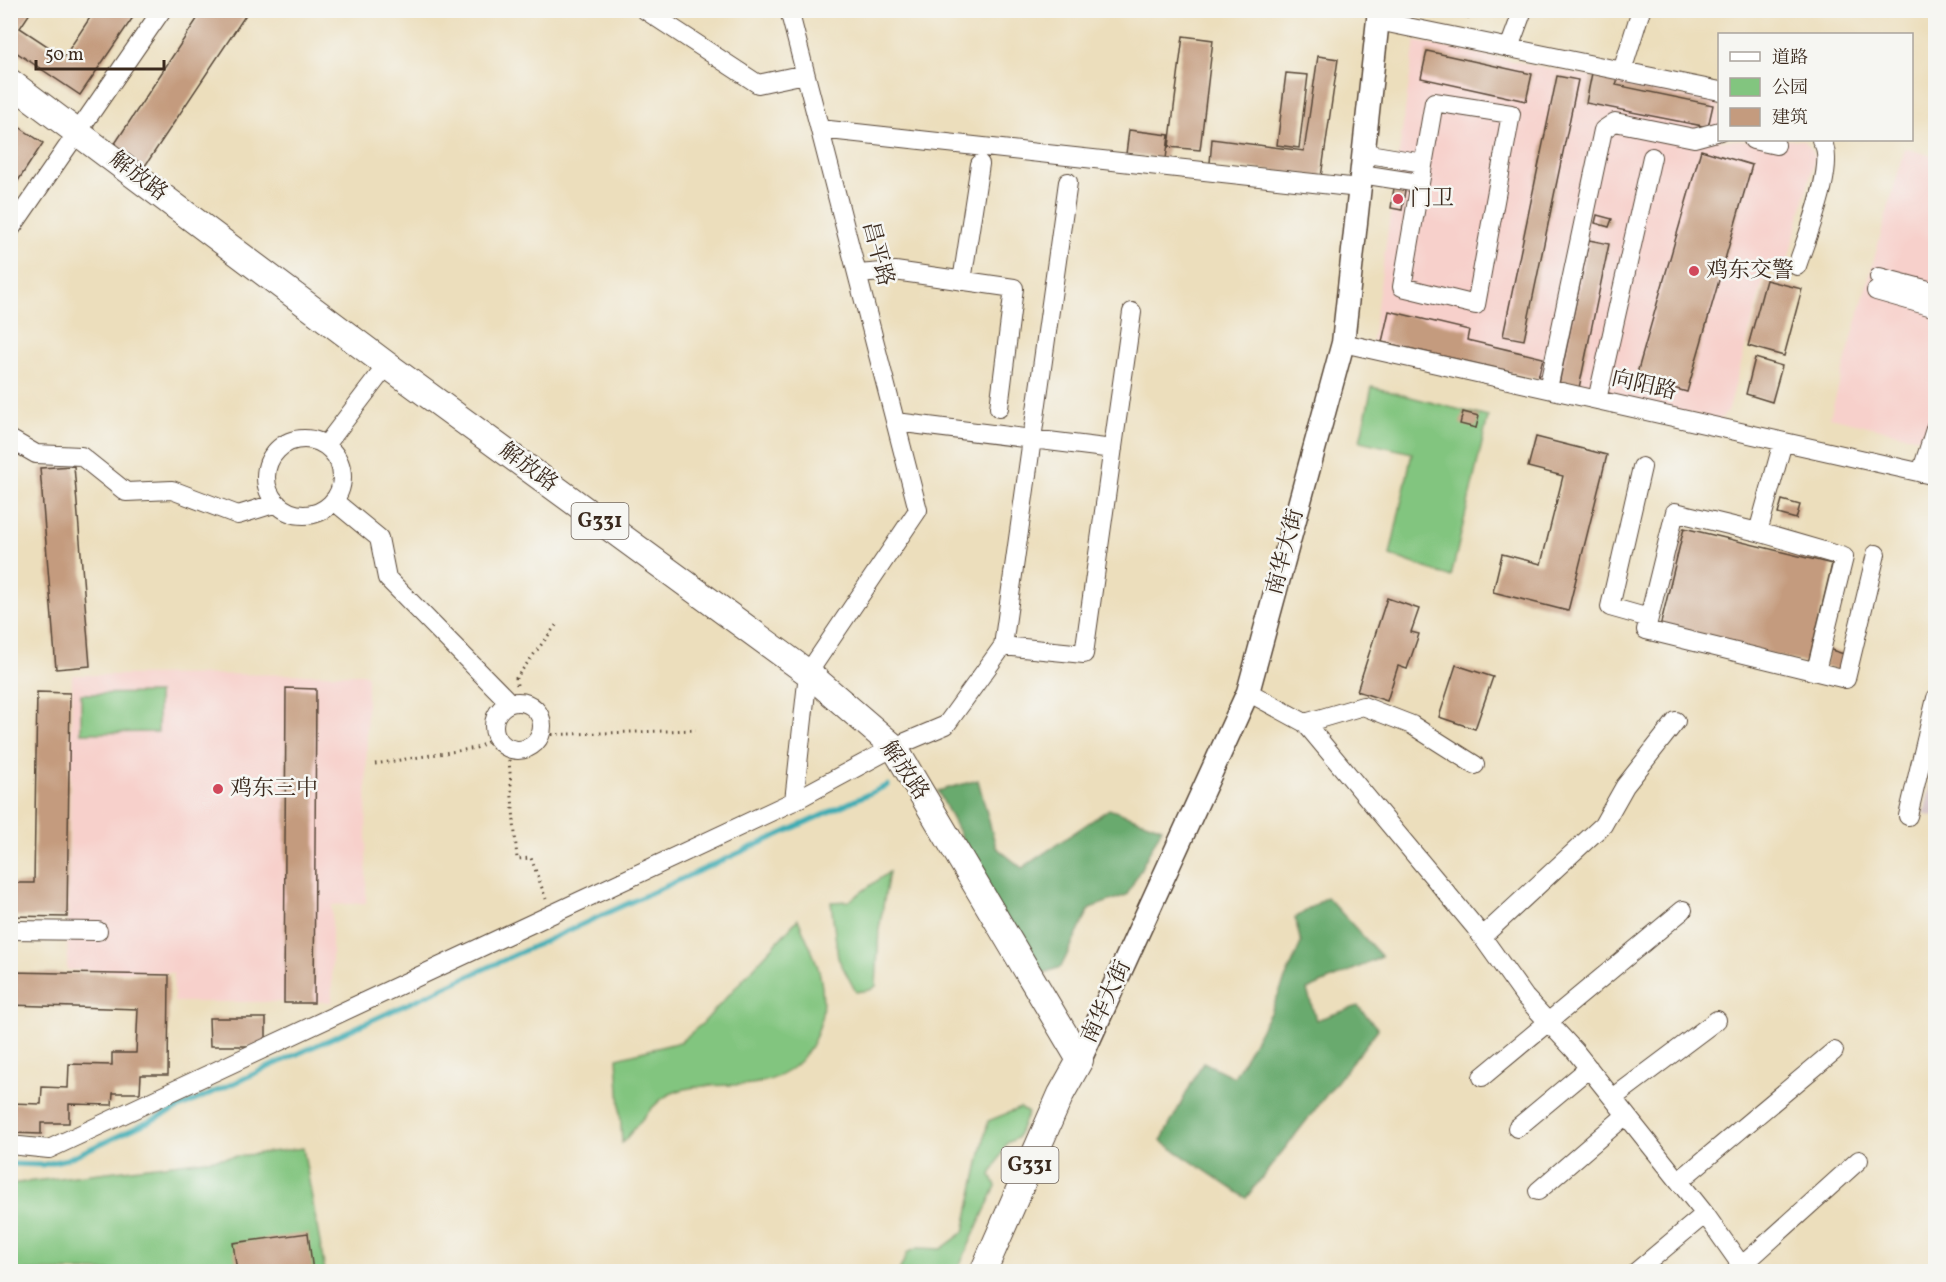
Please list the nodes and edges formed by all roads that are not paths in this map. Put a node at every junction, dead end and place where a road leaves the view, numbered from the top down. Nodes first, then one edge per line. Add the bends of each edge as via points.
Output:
1 (162, 10) edge
2 (645, 10) edge
3 (789, 10) edge
4 (1523, 10) edge
5 (1641, 10) edge
6 (1378, 16) edge
7 (1509, 48) junction
8 (1622, 71) junction
9 (805, 74) junction
10 (10, 82) edge
11 (1718, 91) edge
12 (820, 129) junction
13 (1718, 130) edge
14 (79, 133) junction
15 (1757, 141) edge
16 (1822, 141) edge
17 (1776, 146) dead end
18 (1652, 157) dead end
19 (1423, 163) junction
20 (980, 164) dead end
21 (1361, 172) junction
22 (1068, 182) dead end
23 (1419, 183) junction
24 (10, 230) edge
25 (1797, 266) dead end
26 (858, 274) junction
27 (962, 280) junction
28 (1935, 292) edge
29 (1935, 308) edge
30 (1132, 312) dead end
31 (1342, 343) junction
32 (387, 365) junction
33 (1548, 389) junction
34 (1597, 400) junction
35 (999, 408) dead end
36 (896, 422) junction
37 (1935, 426) edge
38 (1032, 438) junction
39 (10, 440) edge
40 (1783, 442) junction
41 (326, 445) junction
42 (1113, 449) junction
43 (1642, 467) dead end
44 (1928, 474) edge
45 (334, 501) junction
46 (277, 503) junction
47 (1758, 532) junction
48 (1876, 554) dead end
49 (1649, 618) junction
50 (1003, 646) junction
51 (1816, 671) junction
52 (808, 673) junction
53 (1248, 692) junction
54 (1935, 698) edge
55 (514, 702) junction
56 (1676, 721) dead end
57 (1305, 723) junction
58 (894, 747) junction
59 (1475, 765) dead end
60 (794, 801) junction
61 (1908, 816) dead end
62 (1683, 910) dead end
63 (10, 930) edge
64 (98, 932) dead end
65 (1482, 937) junction
66 (1716, 1020) dead end
67 (1548, 1022) junction
68 (1834, 1051) dead end
69 (1080, 1060) junction
70 (1589, 1068) junction
71 (1482, 1077) dead end
72 (1613, 1098) junction
73 (1626, 1115) junction
74 (1516, 1128) dead end
75 (10, 1145) edge
76 (1859, 1160) dead end
77 (1678, 1181) junction
78 (1538, 1191) dead end
79 (1705, 1214) junction
80 (1741, 1270) edge
81 (983, 1272) edge
82 (999, 1272) edge
83 (1636, 1272) edge

1 - 14 street
2 - 9 street via 758,84
3 - 9 street, 昌平路
4 - 7 street
5 - 8 street
6 - 7 street
6 - 21 main road, 南华大街
7 - 8 street
8 - 11 street
9 - 12 street, 昌平路
10 - 14 highway, 解放路 / G331
12 - 21 street
12 - 26 street, 昌平路
13 - 33 street via 1694,138 1615,122 1603,130
14 - 24 street
14 - 32 highway, 解放路 / G331
15 - 17 street
16 - 25 street via 1827,170
18 - 34 street
19 - 21 street
19 - 23 street
19 - 23 street via 1434,102 1511,114 1476,305 1402,287
20 - 27 street
21 - 23 street
21 - 31 main road, 南华大街
22 - 38 street
26 - 27 street via 895,271
26 - 36 street, 昌平路
27 - 35 street via 1014,288
28 - 29 street via 1878,284
30 - 42 street
31 - 33 street, 向阳路
31 - 53 main road, 南华大街
32 - 41 street
32 - 52 highway, 解放路 / G331
33 - 34 street, 向阳路
34 - 40 street, 向阳路
36 - 38 street
36 - 52 street, 昌平路 via 918,510
37 - 44 street
38 - 42 street
38 - 50 street
39 - 46 street via 36,454 81,456 126,492 172,490 238,515
40 - 44 street, 向阳路
40 - 47 street
41 - 45 street via 338,459 342,478
41 - 46 street via 303,439 280,447 267,468 270,493
42 - 50 street via 1084,654
43 - 49 street via 1610,607
45 - 46 street via 324,509 306,514 287,511
45 - 55 street via 379,538 387,578
47 - 49 street via 1675,512
47 - 51 street via 1844,556
48 - 51 street via 1846,679
49 - 51 street via 1646,630
50 - 58 street via 946,725
52 - 58 highway, 解放路 / G331
52 - 60 street
53 - 57 street
53 - 69 main road, 南华大街
54 - 61 street
55 - 55 street via 498,713 495,721 503,742 516,750 531,746 542,727 538,712 526,703
56 - 65 street via 1626,786 1603,825
57 - 59 street via 1363,706 1412,725
57 - 65 street
58 - 60 street
58 - 69 highway, 解放路 / G331
60 - 75 street via 50,1149
62 - 67 street
63 - 64 street
65 - 67 street
66 - 72 street
67 - 70 street
67 - 71 street
68 - 77 street
69 - 81 highway, 南华大街 / G331 via 1061,1094
69 - 82 highway, 南华大街 / G331 via 1075,1097
70 - 72 street
70 - 74 street
72 - 73 street
73 - 77 street
73 - 78 street
76 - 80 street
77 - 79 street
79 - 80 street
79 - 83 street

